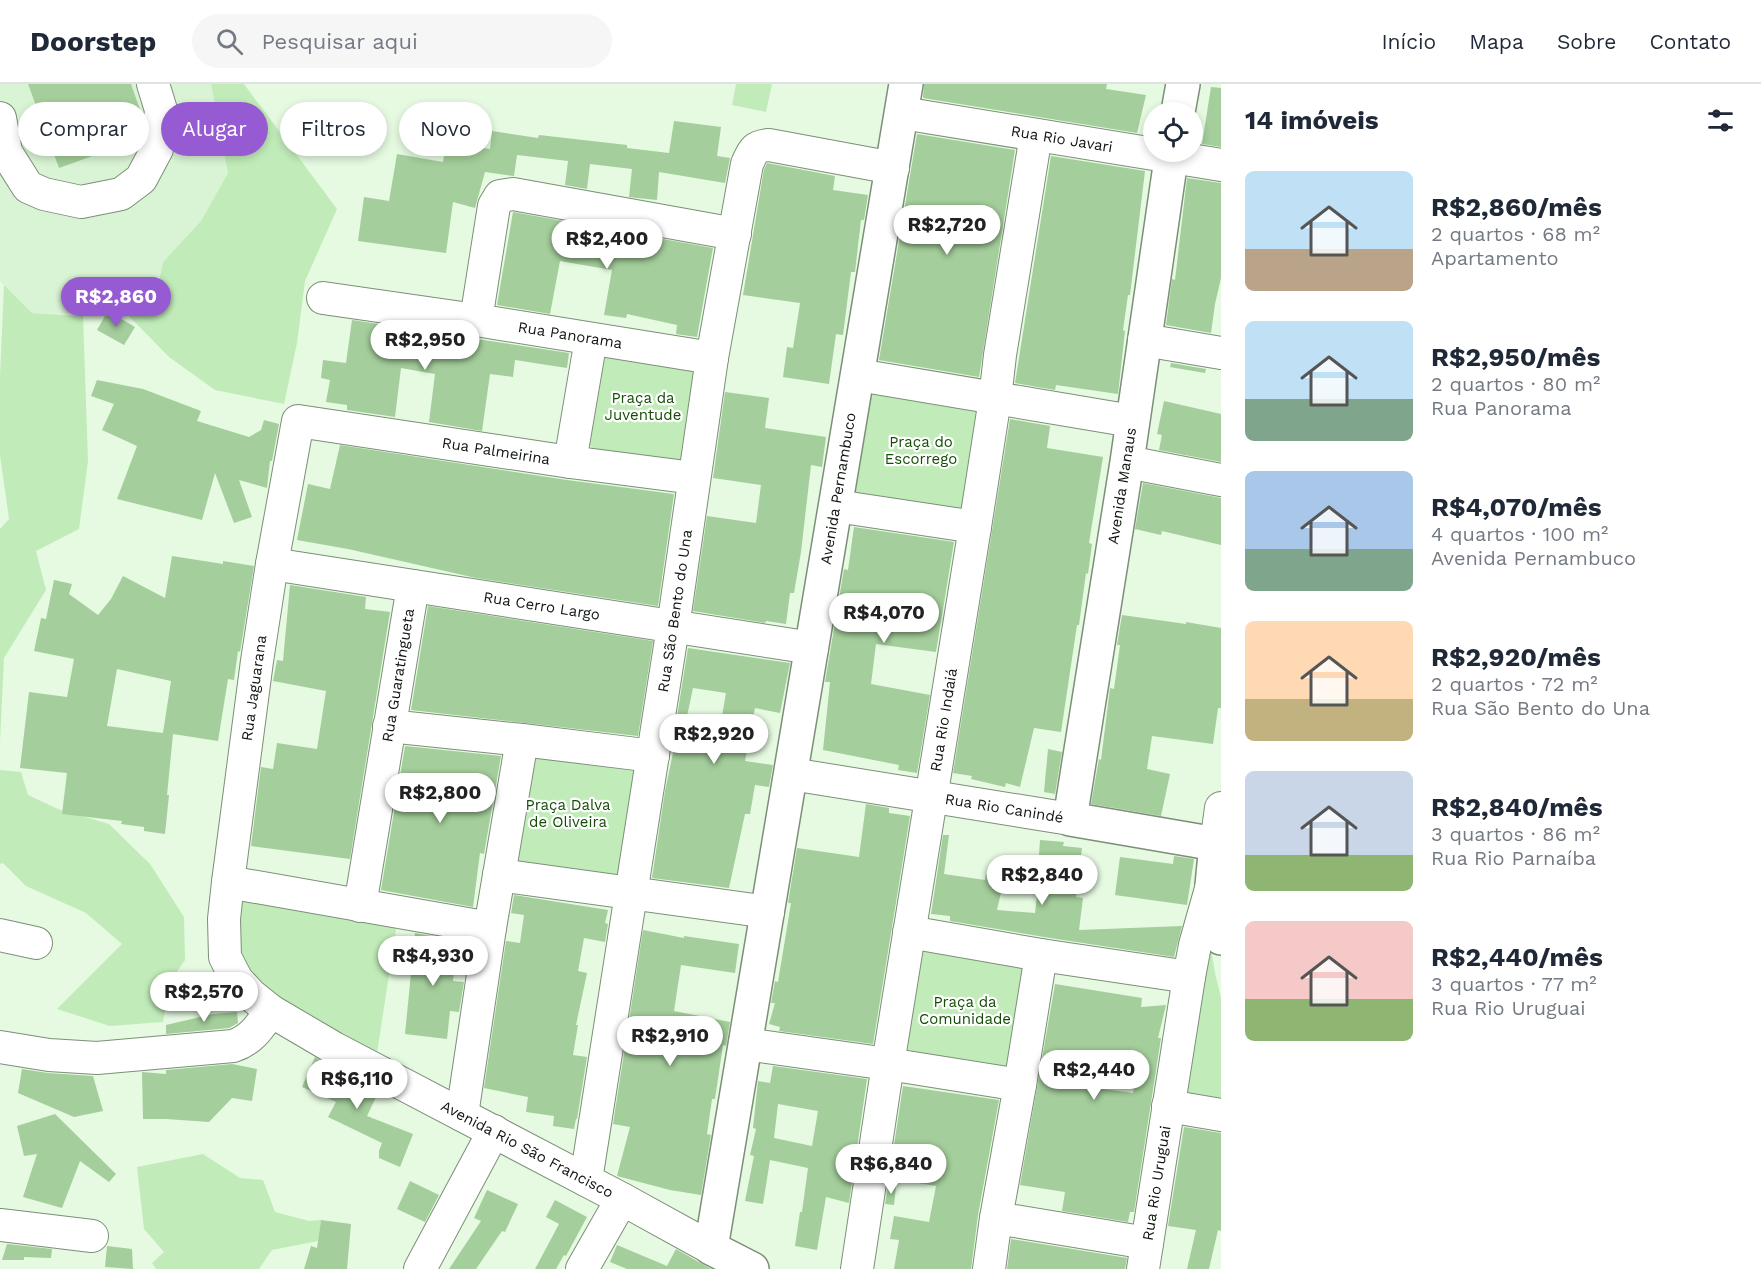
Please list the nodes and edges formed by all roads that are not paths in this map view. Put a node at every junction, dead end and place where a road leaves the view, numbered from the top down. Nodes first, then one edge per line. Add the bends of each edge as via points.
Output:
1 (153, 84) edge
2 (1183, 84) edge
3 (904, 98) edge
4 (1180, 102) edge
5 (0, 118) edge
6 (1036, 135) junction
7 (1143, 151) edge
8 (1203, 161) edge
9 (1170, 162) edge
10 (1221, 165) edge
11 (893, 168) junction
12 (735, 234) junction
13 (323, 298) dead end
14 (476, 320) junction
15 (591, 339) junction
16 (1144, 340) junction
17 (1221, 352) edge
18 (712, 358) junction
19 (858, 375) junction
20 (995, 399) junction
21 (298, 421) joint
22 (1132, 421) junction
23 (570, 462) junction
24 (1126, 462) junction
25 (694, 478) junction
26 (1221, 480) edge
27 (836, 506) junction
28 (975, 527) junction
29 (272, 564) junction
30 (413, 586) junction
31 (673, 627) junction
32 (812, 648) junction
33 (389, 726) junction
34 (522, 740) junction
35 (653, 756) junction
36 (791, 774) junction
37 (932, 797) junction
38 (1221, 808) edge
39 (1070, 819) junction
40 (1216, 844) junction
41 (499, 875) junction
42 (228, 882) junction
43 (1212, 885) junction
44 (633, 892) junction
45 (360, 906) junction
46 (768, 912) junction
47 (490, 928) junction
48 (909, 932) junction
49 (0, 935) edge
50 (1221, 938) edge
51 (36, 943) dead end
52 (1041, 955) junction
53 (225, 957) joint
54 (1189, 977) junction
55 (271, 1011) junction
56 (746, 1044) junction
57 (0, 1047) edge
58 (888, 1064) junction
59 (1020, 1085) junction
60 (1168, 1106) junction
61 (462, 1115) junction
62 (1221, 1115) edge
63 (494, 1131) junction
64 (586, 1180) junction
65 (622, 1199) junction
66 (996, 1218) junction
67 (0, 1225) edge
68 (92, 1236) dead end
69 (711, 1248) junction
70 (1145, 1256) edge
71 (420, 1269) edge
72 (582, 1269) edge
73 (752, 1269) edge
74 (857, 1269) edge
75 (989, 1269) edge

1 - 5 street via 160,110 157,149 141,179 121,194 81,202 28,187 6,152
2 - 4 main road
3 - 6 street, Rua Rio Javari
3 - 11 main road, Avenida Pernambuco
6 - 7 street, Rua Rio Javari
6 - 20 street, Rua Rio Indaiá
8 - 10 street, Rua Rio Javari
9 - 16 main road, Avenida Manaus
11 - 12 street, Rua São Bento do Una via 760,145 747,164
11 - 19 main road, Avenida Pernambuco
12 - 14 street via 513,194 500,196 494,206
12 - 18 street, Rua São Bento do Una
13 - 14 street, Rua Panorama
14 - 15 street, Rua Panorama
15 - 18 street, Rua Panorama
15 - 23 street
16 - 17 street
16 - 22 main road, Avenida Manaus
18 - 25 street, Rua São Bento do Una
19 - 20 street
19 - 27 main road, Avenida Pernambuco
20 - 22 street
20 - 28 street, Rua Rio Indaiá
21 - 23 street, Rua Palmeirina
21 - 29 street, Rua Jaguarana
22 - 24 main road, Avenida Manaus
23 - 25 street, Rua Palmeirina
24 - 26 street
24 - 39 main road, Avenida Manaus
25 - 31 street, Rua São Bento do Una
27 - 28 street
27 - 32 main road, Avenida Pernambuco
28 - 37 street, Rua Rio Indaiá
29 - 30 street, Rua Cerro Largo
29 - 42 street, Rua Jaguarana
30 - 31 street, Rua Cerro Largo
30 - 33 street, Rua Guaratingueta
31 - 32 street, Rua Cerro Largo
31 - 35 street, Rua São Bento do Una
32 - 36 main road, Avenida Pernambuco
33 - 34 street
33 - 45 street, Rua Guaratingueta
34 - 35 street
34 - 41 street
35 - 44 street, Rua São Bento do Una
36 - 37 street, Rua Rio Canindé
36 - 46 main road, Avenida Pernambuco
37 - 39 street, Rua Rio Canindé
37 - 48 street, Rua Rio Indaiá
38 - 40 street
39 - 40 main road, Rua Rio Canindé
40 - 43 main road
41 - 44 street
41 - 47 street
42 - 45 street
42 - 53 street, Rua Jaguarana
43 - 50 main road
43 - 54 street, Rua Rio Uruguai
44 - 46 street
44 - 64 street, Rua São Bento do Una
45 - 47 street
46 - 56 main road, Avenida Pernambuco
47 - 61 street
48 - 52 street
48 - 58 street, Rua Rio Indaiá
49 - 51 street
52 - 54 street
52 - 59 street
53 - 55 street, Avenida Rio São Francisco via 237,980
54 - 60 street, Rua Rio Uruguai
55 - 57 street via 250,1038 233,1046 97,1058
55 - 61 street, Avenida Rio São Francisco
56 - 58 street
56 - 69 main road, Avenida Pernambuco
58 - 59 street
58 - 74 street, Rua Rio Indaiá
59 - 66 street
60 - 62 street
60 - 70 street, Rua Rio Uruguai
61 - 63 street, Avenida Rio São Francisco
63 - 64 street, Avenida Rio São Francisco
63 - 71 street
64 - 65 street, Avenida Rio São Francisco
65 - 69 street, Avenida Rio São Francisco
65 - 72 street
66 - 70 street
66 - 75 street
67 - 68 street
69 - 73 main road, Avenida Rio São Francisco

